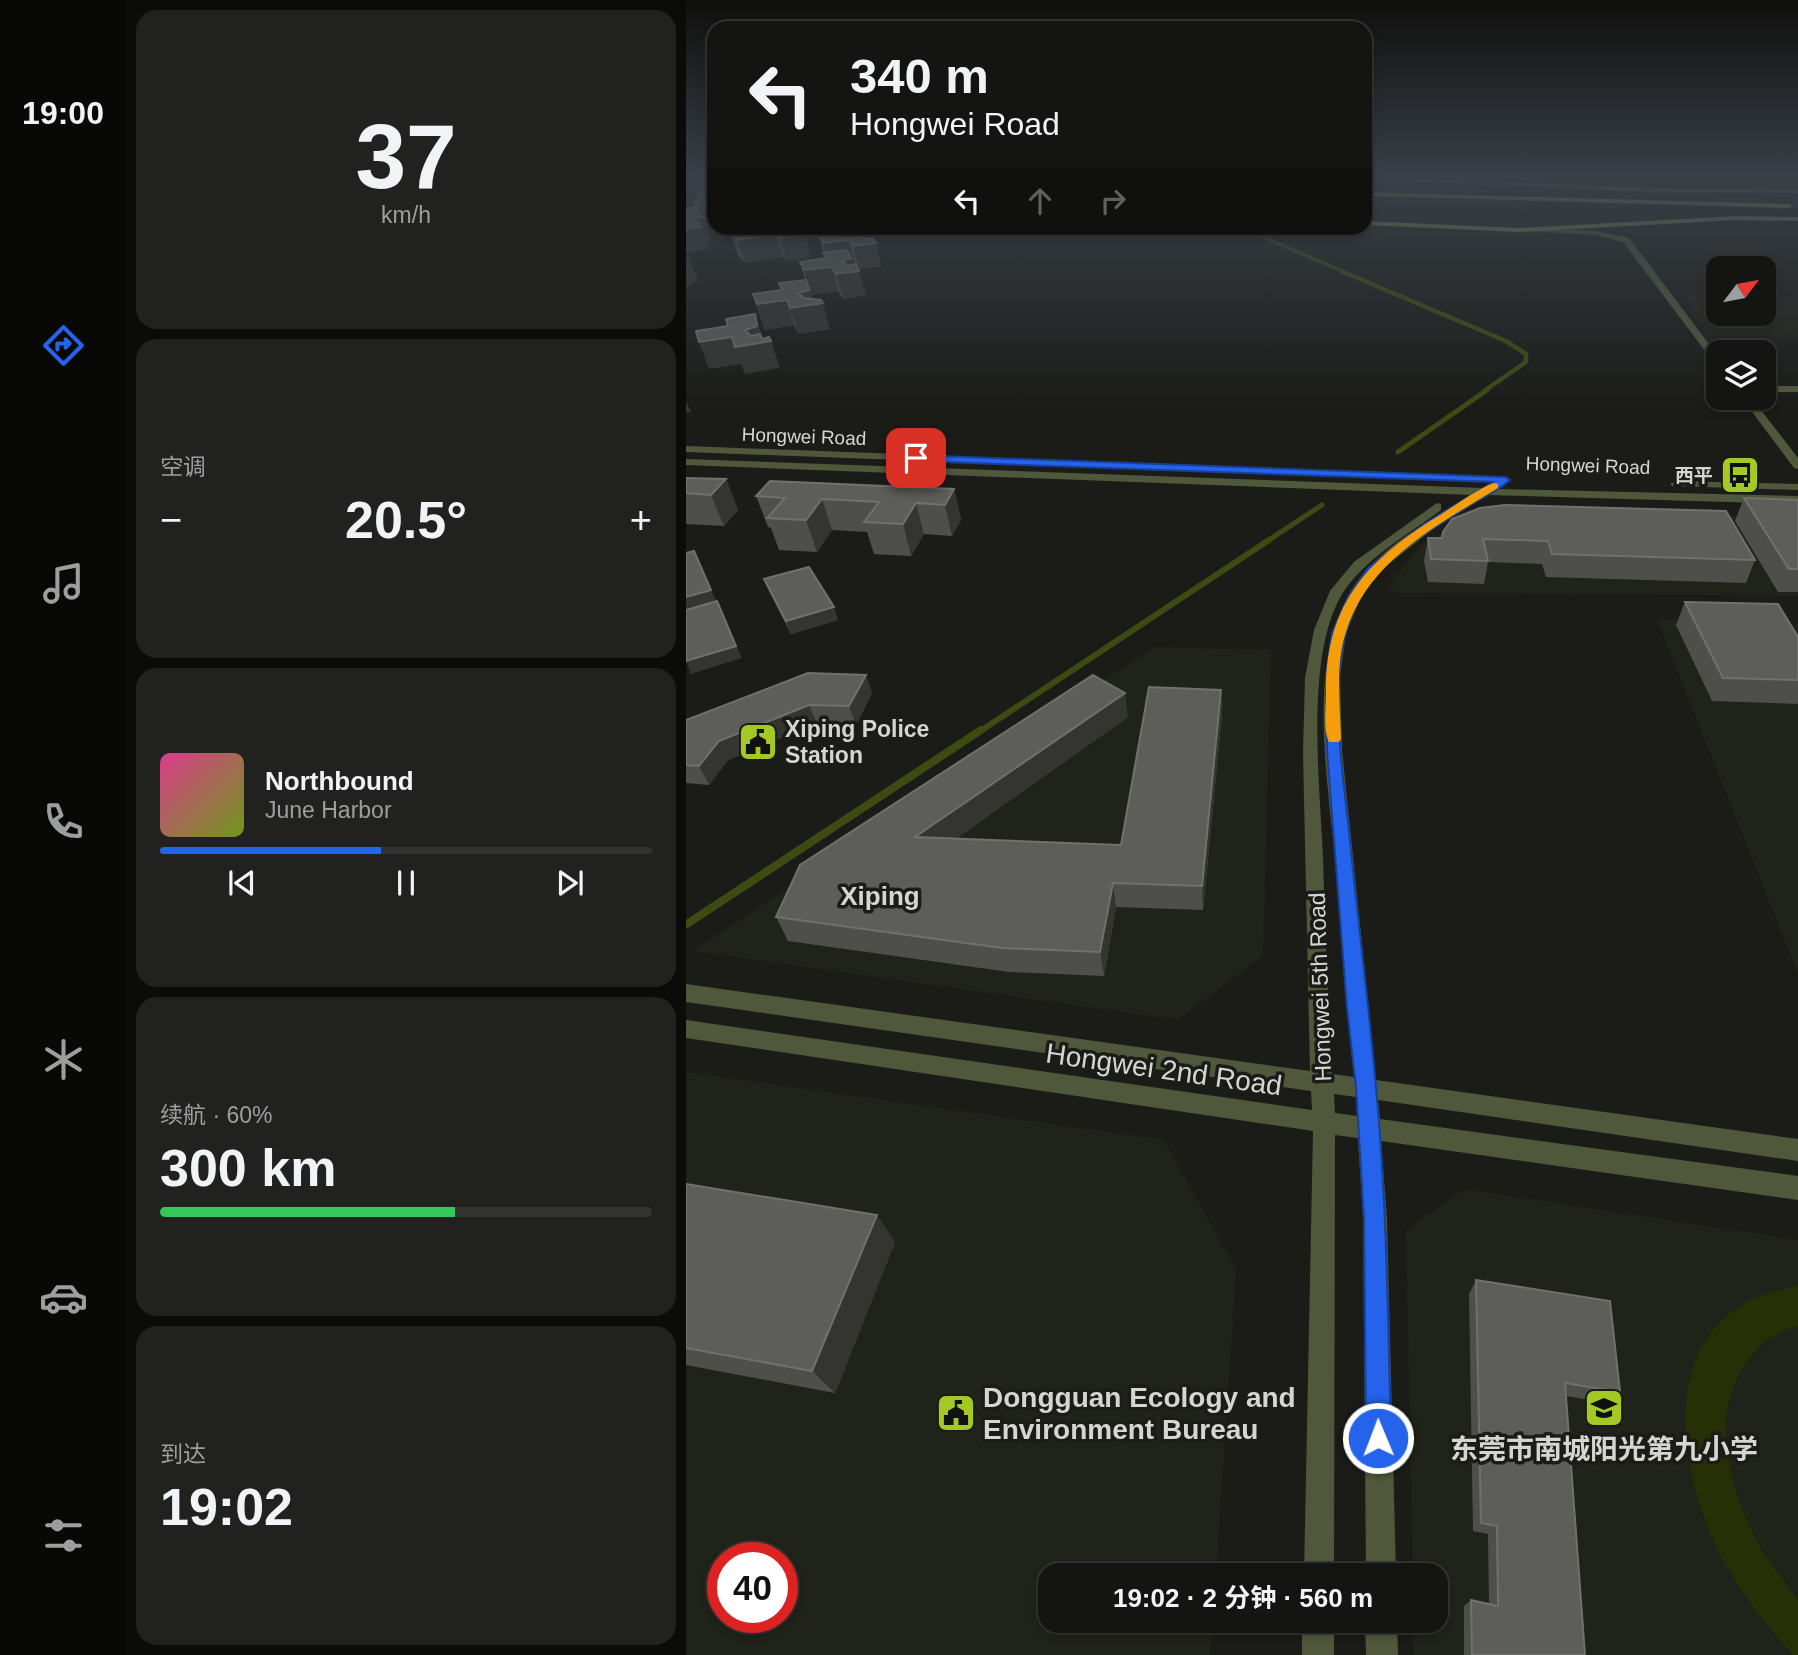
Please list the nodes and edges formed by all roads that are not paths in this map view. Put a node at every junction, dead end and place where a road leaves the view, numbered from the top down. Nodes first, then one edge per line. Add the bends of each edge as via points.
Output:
1 (1637, 254) edge
2 (1706, 346) edge
3 (1776, 389) edge
4 (1798, 389) edge
5 (1756, 410) edge
6 (686, 449) edge
7 (686, 462) edge
8 (1798, 466) edge
9 (1505, 480) joint
10 (1486, 485) junction
11 (1798, 487) edge
12 (1466, 490) junction
13 (1798, 500) edge
14 (686, 993) edge
15 (686, 1029) edge
16 (1323, 1082) junction
17 (1366, 1087) junction
18 (1324, 1122) junction
19 (1369, 1127) junction
20 (1798, 1150) edge
21 (1798, 1188) edge
22 (1319, 1563) edge
23 (1381, 1563) edge
24 (1318, 1633) edge
25 (1381, 1633) edge
26 (1318, 1655) edge
27 (1382, 1655) edge

1 - 2 street
3 - 4 street
5 - 8 street
6 - 10 street, Hongwei Road via 1419,476
7 - 12 street, Hongwei Road
9 - 10 street, Hongwei 5th Road
9 - 11 street, Hongwei Road
10 - 12 street, Hongwei 5th Road
10 - 13 street, Hongwei Road
10 - 17 street, Hongwei 5th Road via 1372,570 1339,633 1333,677 1334,750
12 - 16 street, Hongwei 5th Road via 1414,522 1359,565 1337,591 1321,630 1312,678 1311,752
14 - 16 street
15 - 18 street, Hongwei 2nd Road
16 - 17 street
16 - 18 street, Hongwei 5th Road
17 - 19 street, Hongwei 5th Road
17 - 20 street
18 - 19 street, Hongwei 2nd Road
18 - 22 street, Hongwei 5th Road
19 - 21 street, Hongwei 2nd Road
19 - 23 street, Hongwei 5th Road via 1375,1219
24 - 26 street
25 - 27 street

